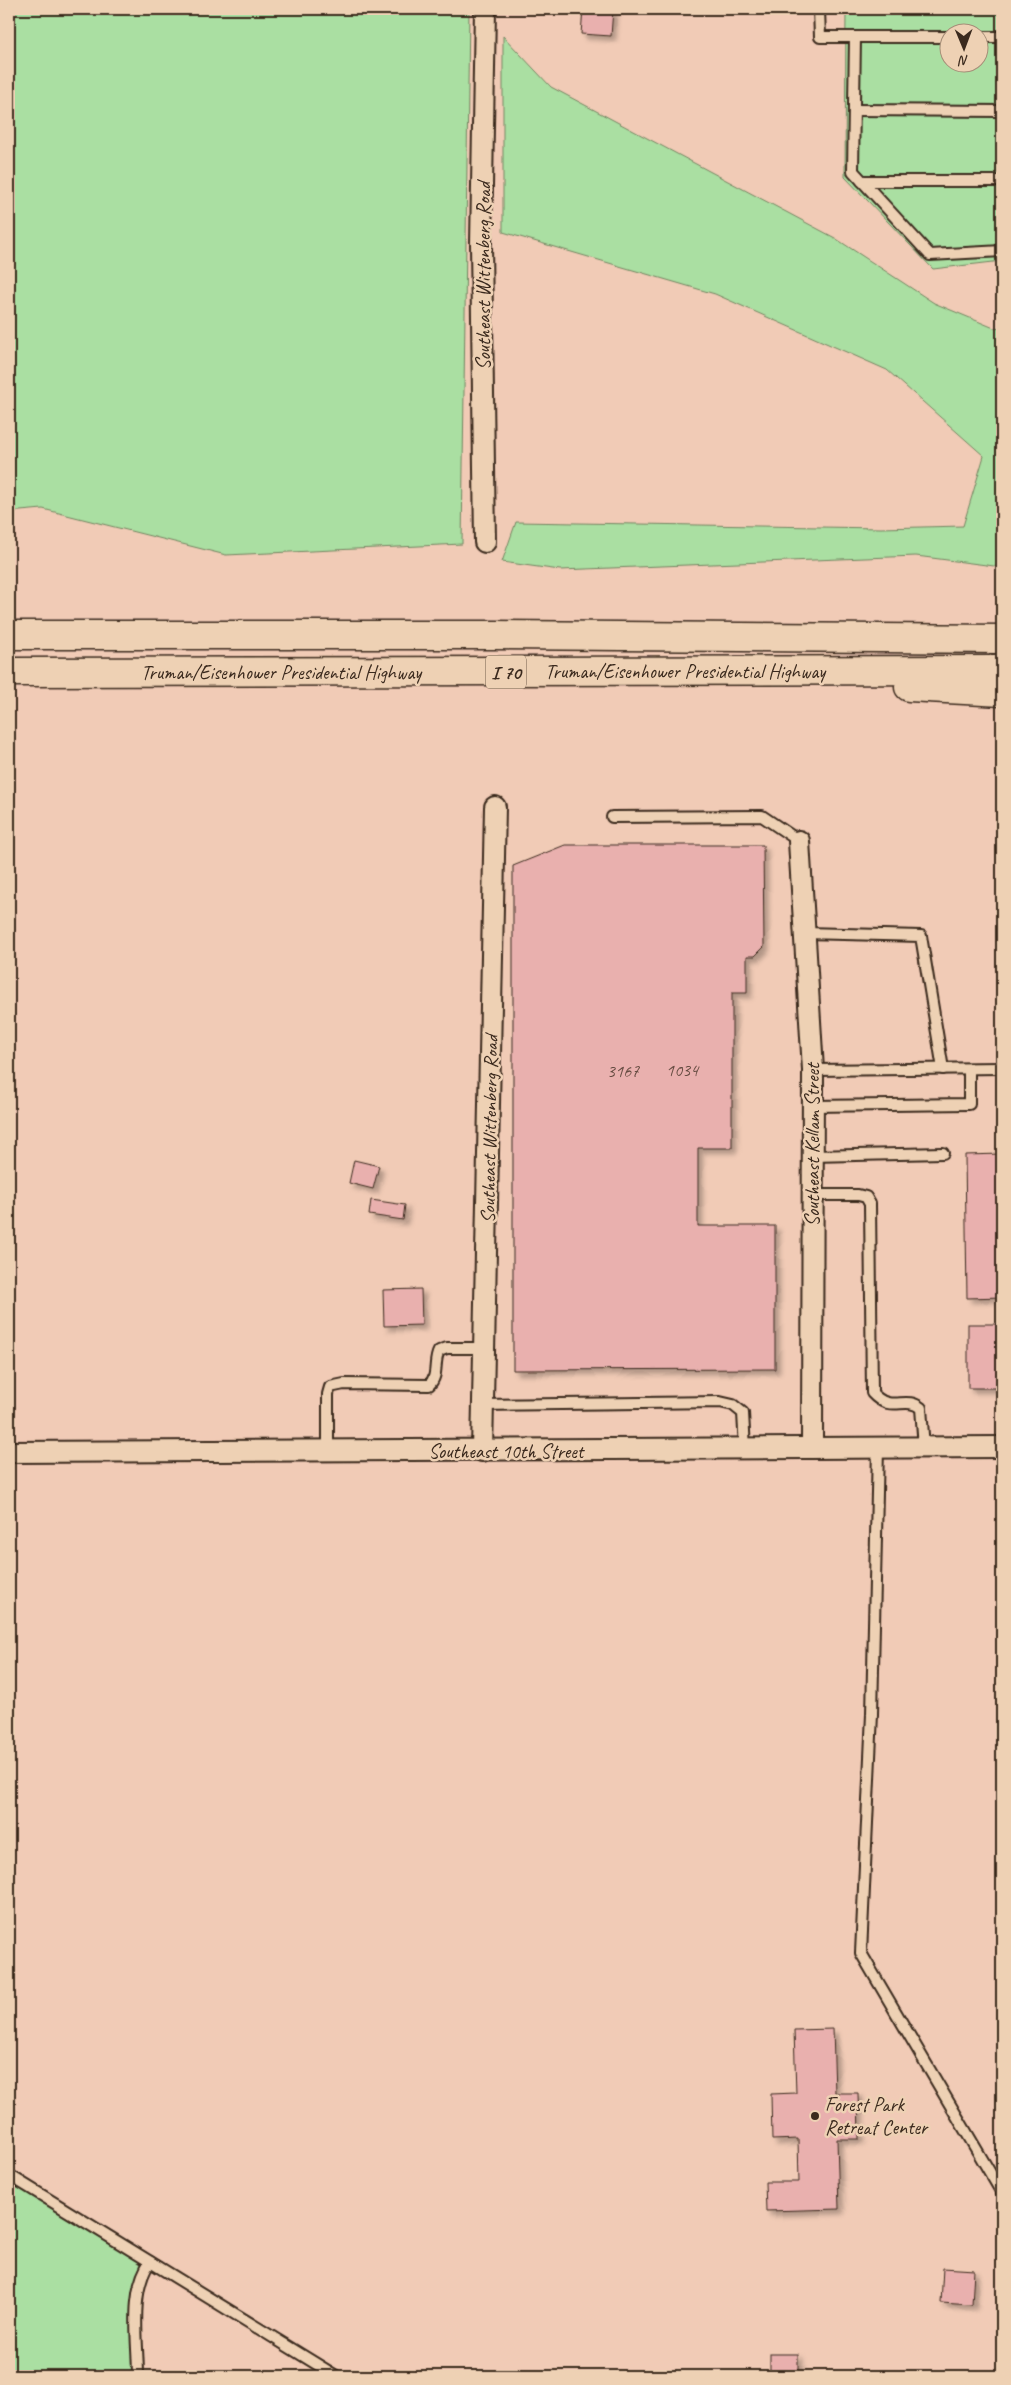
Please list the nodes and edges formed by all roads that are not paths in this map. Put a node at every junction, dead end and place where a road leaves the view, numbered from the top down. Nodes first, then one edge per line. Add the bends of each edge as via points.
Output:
1 (485, 9) edge
2 (819, 9) edge
3 (855, 37) junction
4 (938, 37) edge
5 (988, 37) edge
6 (1002, 37) edge
7 (854, 110) junction
8 (1002, 111) edge
9 (862, 181) junction
10 (1002, 181) edge
11 (1002, 251) edge
12 (485, 542) dead end
13 (1002, 619) edge
14 (9, 634) edge
15 (794, 638) junction
16 (1002, 638) edge
17 (701, 669) junction
18 (1002, 670) edge
19 (9, 672) edge
20 (1002, 692) edge
21 (495, 807) dead end
22 (612, 817) dead end
23 (799, 841) joint
24 (805, 933) junction
25 (1002, 1068) edge
26 (969, 1069) junction
27 (813, 1070) junction
28 (943, 1070) junction
29 (812, 1106) junction
30 (943, 1153) dead end
31 (812, 1156) junction
32 (812, 1195) junction
33 (484, 1348) junction
34 (483, 1405) junction
35 (1002, 1447) edge
36 (812, 1448) junction
37 (878, 1448) junction
38 (924, 1448) junction
39 (745, 1449) junction
40 (328, 1451) junction
41 (482, 1451) junction
42 (9, 1452) edge
43 (9, 2175) edge
44 (1002, 2194) edge
45 (150, 2262) junction
46 (138, 2376) edge
47 (336, 2376) edge

1 - 12 street, Southeast Wittenberg Road via 481,244
2 - 3 lane via 820,37
3 - 4 lane
3 - 7 lane
5 - 6 lane
7 - 8 lane
7 - 9 lane via 853,171
9 - 10 lane
9 - 11 lane via 930,255
13 - 15 highway
14 - 15 highway, Truman/Eisenhower Presidential Highway / I 70
15 - 16 highway, Truman/Eisenhower Presidential Highway / I 70
17 - 18 highway, Truman/Eisenhower Presidential Highway / I 70
17 - 19 highway, Truman/Eisenhower Presidential Highway / I 70
17 - 20 highway via 830,685
21 - 33 street, Southeast Wittenberg Road
22 - 23 lane via 762,816
23 - 24 street, Southeast Kellam Street
24 - 27 street, Southeast Kellam Street
24 - 28 lane via 921,936
25 - 26 lane
26 - 28 lane
26 - 29 lane via 969,1104
27 - 28 lane
27 - 29 street, Southeast Kellam Street
29 - 31 street, Southeast Kellam Street
30 - 31 lane
31 - 32 street, Southeast Kellam Street
32 - 36 street, Southeast Kellam Street
32 - 38 lane via 858,1194 866,1197 870,1204 872,1393 887,1404 916,1404 921,1408
33 - 34 street, Southeast Wittenberg Road
33 - 40 lane via 439,1351 435,1376 429,1385 344,1384 330,1388
34 - 39 lane via 720,1402 733,1405 744,1413
34 - 41 street, Southeast Wittenberg Road
35 - 38 street, Southeast 10th Street
36 - 37 street, Southeast 10th Street
36 - 39 street, Southeast 10th Street
37 - 38 street, Southeast 10th Street
37 - 44 lane via 872,1714 861,1953
39 - 41 street, Southeast 10th Street
40 - 41 street, Southeast 10th Street
40 - 42 street, Southeast 10th Street
43 - 45 lane
45 - 46 lane via 138,2290
45 - 47 lane

